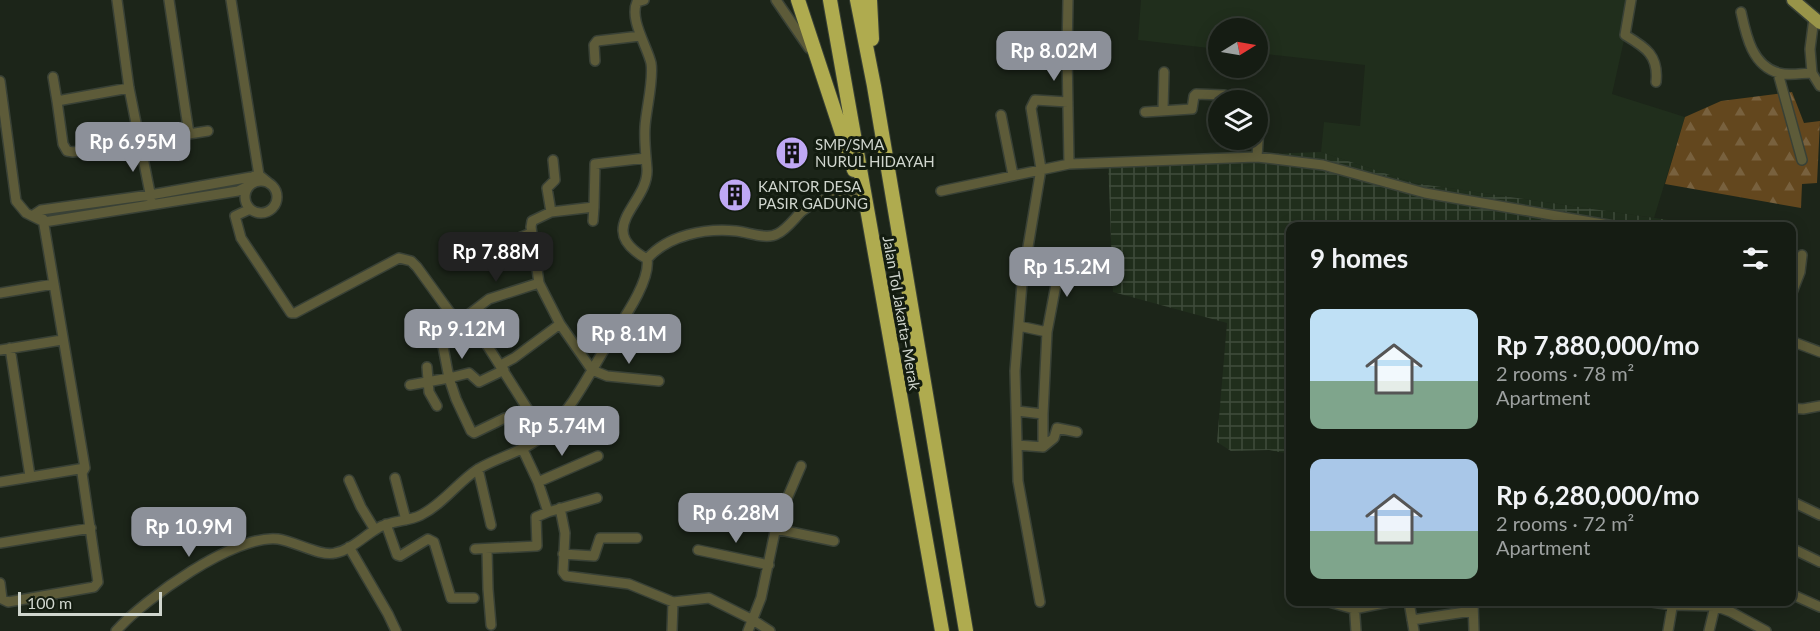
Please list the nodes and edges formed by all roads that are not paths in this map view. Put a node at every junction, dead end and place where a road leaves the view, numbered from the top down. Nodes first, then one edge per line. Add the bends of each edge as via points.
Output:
1 (117, 0) edge
2 (169, 0) edge
3 (231, 0) edge
4 (776, 0) edge
5 (798, 0) edge
6 (830, 0) edge
7 (857, 0) edge
8 (870, 0) edge
9 (1068, 0) edge
10 (1631, 0) edge
11 (1793, 0) edge
12 (637, 1) edge
13 (1741, 12) dead end
14 (1817, 20) edge
15 (640, 36) junction
16 (596, 61) dead end
17 (818, 62) junction
18 (1164, 72) dead end
19 (1778, 73) junction
20 (1812, 73) junction
21 (53, 77) dead end
22 (0, 81) edge
23 (1656, 82) dead end
24 (874, 86) junction
25 (1820, 86) edge
26 (129, 88) junction
27 (1208, 94) edge
28 (57, 101) junction
29 (1068, 102) junction
30 (1163, 110) junction
31 (1145, 112) dead end
32 (1001, 115) dead end
33 (208, 131) dead end
34 (189, 134) junction
35 (138, 139) junction
36 (1257, 150) edge
37 (1257, 157) junction
38 (646, 158) junction
39 (553, 160) dead end
40 (1802, 160) dead end
41 (1069, 164) junction
42 (1041, 169) junction
43 (1013, 175) junction
44 (255, 179) junction
45 (270, 184) junction
46 (941, 191) dead end
47 (858, 192) junction
48 (148, 200) junction
49 (594, 207) junction
50 (250, 208) junction
51 (41, 210) junction
52 (551, 212) junction
53 (32, 216) junction
54 (44, 222) junction
55 (593, 222) dead end
56 (1591, 222) edge
57 (531, 233) junction
58 (504, 244) dead end
59 (1802, 255) dead end
60 (647, 258) junction
61 (1061, 258) dead end
62 (1796, 282) edge
63 (539, 283) junction
64 (54, 284) junction
65 (0, 293) edge
66 (468, 315) junction
67 (454, 318) junction
68 (560, 324) junction
69 (1020, 326) junction
70 (1047, 332) junction
71 (62, 340) junction
72 (1796, 343) edge
73 (5, 349) edge
74 (1820, 352) edge
75 (502, 367) junction
76 (426, 368) dead end
77 (592, 370) junction
78 (449, 378) junction
79 (659, 381) dead end
80 (429, 382) junction
81 (410, 385) dead end
82 (436, 406) dead end
83 (1820, 406) edge
84 (1796, 408) edge
85 (1017, 411) junction
86 (1043, 414) junction
87 (505, 418) dead end
88 (1077, 432) dead end
89 (544, 435) junction
90 (1017, 446) junction
91 (1043, 447) junction
92 (522, 448) junction
93 (598, 456) dead end
94 (801, 466) dead end
95 (85, 468) junction
96 (478, 469) junction
97 (30, 476) junction
98 (395, 478) dead end
99 (349, 480) dead end
100 (0, 482) edge
101 (538, 482) junction
102 (597, 498) dead end
103 (1796, 503) edge
104 (560, 508) junction
105 (548, 512) junction
106 (1820, 515) edge
107 (405, 520) junction
108 (386, 524) junction
109 (491, 525) dead end
110 (91, 528) junction
111 (776, 529) junction
112 (375, 530) junction
113 (638, 538) dead end
114 (834, 541) dead end
115 (0, 543) edge
116 (350, 547) junction
117 (475, 549) dead end
118 (487, 549) junction
119 (698, 550) dead end
120 (1796, 550) edge
121 (563, 554) junction
122 (1820, 562) edge
123 (769, 565) junction
124 (0, 583) edge
125 (1796, 596) edge
126 (474, 598) dead end
127 (673, 602) junction
128 (1040, 603) dead end
129 (1354, 606) edge
130 (1409, 606) edge
131 (1473, 606) edge
132 (1672, 606) edge
133 (1715, 606) edge
134 (1719, 606) edge
135 (1820, 608) edge
136 (753, 620) junction
137 (1412, 620) junction
138 (491, 625) dead end
139 (116, 631) edge
140 (396, 631) edge
141 (672, 631) edge
142 (748, 631) edge
143 (770, 631) edge
144 (942, 631) edge
145 (966, 631) edge
146 (1356, 631) edge
147 (1414, 631) edge
148 (1474, 631) edge
149 (1668, 631) edge
150 (1709, 631) edge
151 (1766, 631) edge

1 - 26 street
2 - 34 street
3 - 44 street
4 - 17 street
5 - 17 highway
6 - 47 highway, Jalan Tol Jakarta–Merak
7 - 24 highway, Jalan Tol Jakarta–Merak
8 - 24 highway
9 - 29 street
10 - 23 street via 1625,35 1643,46 1656,63
11 - 14 main road
12 - 15 street
13 - 19 street via 1754,51 1765,66
14 - 20 street via 1810,49
15 - 16 street via 597,41
15 - 38 street via 651,66
17 - 47 highway
18 - 30 street
19 - 20 street
19 - 40 street
20 - 25 street
21 - 28 street
22 - 53 street via 16,201
24 - 145 highway, Jalan Tol Jakarta–Merak
26 - 28 street
26 - 35 street
27 - 30 street via 1196,94 1192,109
28 - 35 street via 66,151
29 - 41 street
29 - 42 street via 1033,102
30 - 31 street
32 - 43 street
33 - 34 street
34 - 35 street
35 - 48 street
36 - 37 street
37 - 41 street
37 - 56 street via 1323,165 1425,193
38 - 49 street via 596,165
38 - 60 street via 647,177 623,231 633,251
39 - 52 street via 555,182 547,188
41 - 42 street
42 - 43 street
42 - 69 street via 1022,283
43 - 46 street
44 - 45 street
44 - 45 street
44 - 48 street
44 - 50 street via 245,194
45 - 50 street via 276,193 273,207 260,212
47 - 60 street via 836,195 803,210 778,234 709,231 662,245
47 - 144 highway, Jalan Tol Jakarta–Merak
48 - 51 street
48 - 54 street
49 - 52 street
49 - 55 street
50 - 67 street via 235,216 241,238 292,314 399,258 417,267
51 - 53 street
51 - 54 street
52 - 57 street via 532,221
53 - 54 street
54 - 64 street
57 - 58 street
57 - 63 street
59 - 62 street
60 - 77 street via 636,296
61 - 70 street
63 - 66 street via 489,299
63 - 68 street
64 - 65 street
64 - 71 street
66 - 67 street
66 - 75 street
67 - 78 street via 441,336
68 - 75 street
68 - 77 street
69 - 70 street
69 - 85 street via 1015,371
70 - 86 street
71 - 73 street
71 - 95 street
72 - 74 street
73 - 97 street
75 - 78 street via 479,382 469,373
75 - 89 street
76 - 80 street
77 - 79 street via 608,376
77 - 89 street via 566,413
78 - 80 street
78 - 87 street via 471,431 478,433
80 - 81 street
80 - 82 street
83 - 84 street
85 - 86 street
85 - 90 street
86 - 91 street
88 - 91 street via 1057,428 1054,438
89 - 92 street
90 - 91 street
90 - 128 street via 1018,482
92 - 96 street
92 - 101 street
93 - 101 street
94 - 111 street
95 - 97 street
95 - 110 street via 82,473
96 - 107 street via 427,511
96 - 109 street
97 - 100 street
98 - 107 street
99 - 112 street
101 - 105 street
102 - 104 street
103 - 106 street
104 - 105 street
104 - 121 street via 565,533
105 - 118 street via 536,519 537,546
107 - 108 street
108 - 112 street
108 - 126 street via 396,555 432,540 451,598
110 - 115 street
110 - 124 street via 98,582 94,587 8,602 2,598
111 - 114 street
111 - 123 street
112 - 116 street
113 - 121 street via 600,538 594,556
116 - 139 street via 331,554 279,539 236,547 140,606
116 - 140 street
117 - 118 street
118 - 138 street
119 - 123 street
120 - 122 street
121 - 127 street via 566,576 629,584
123 - 136 street
125 - 135 street
127 - 136 street via 709,598
127 - 141 street
129 - 146 street
130 - 137 street
131 - 137 street
131 - 148 street
132 - 149 street
133 - 150 street
134 - 151 street
136 - 142 street
136 - 143 street
137 - 147 street

